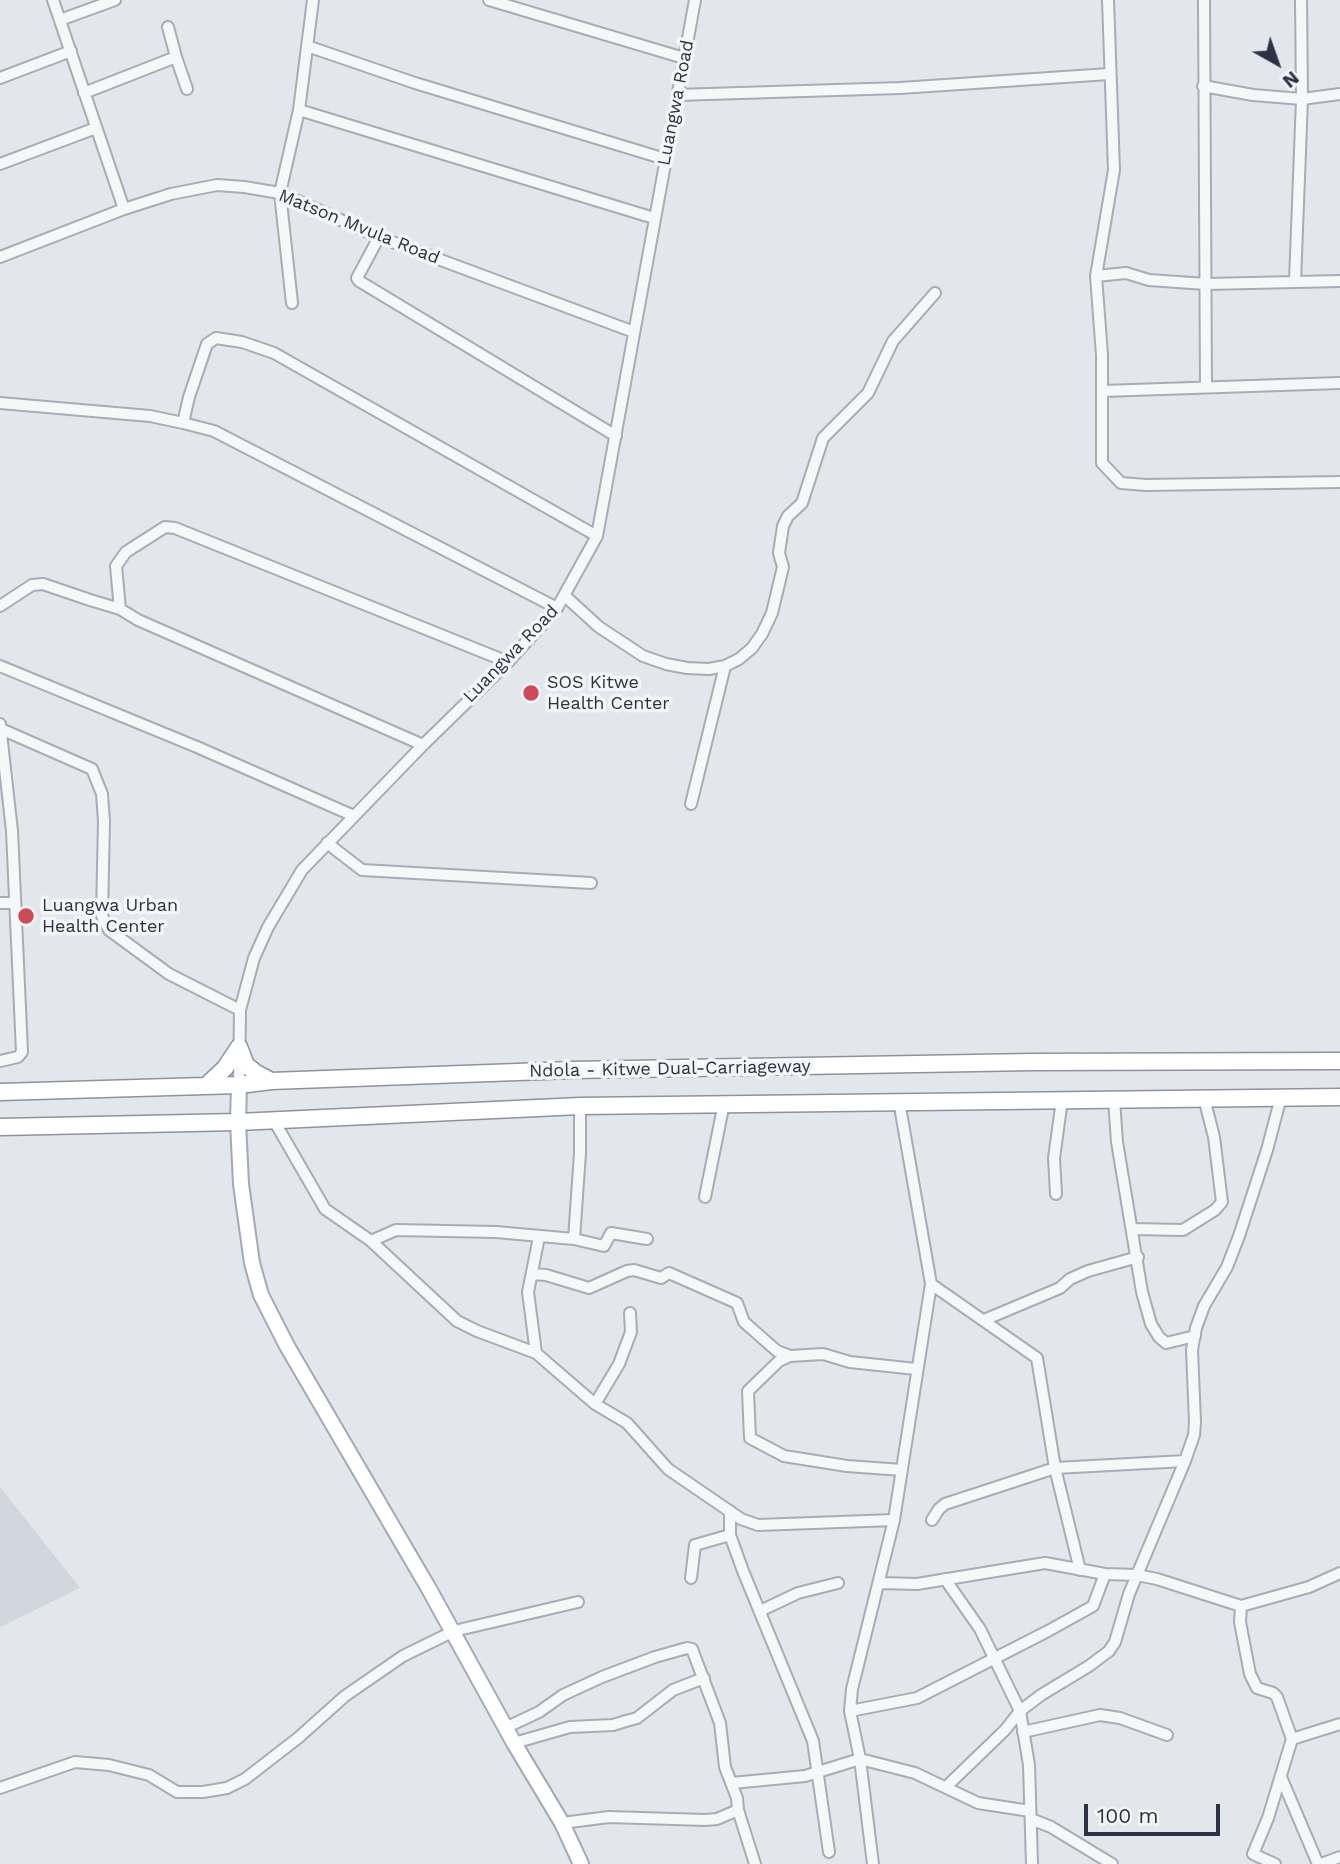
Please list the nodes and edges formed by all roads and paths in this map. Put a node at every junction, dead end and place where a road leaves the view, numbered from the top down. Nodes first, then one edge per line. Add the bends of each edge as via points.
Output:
1 (53, 0) edge
2 (115, 0) edge
3 (313, 0) edge
4 (488, 0) edge
5 (695, 0) edge
6 (1108, 0) edge
7 (1203, 0) edge
8 (1301, 0) edge
9 (60, 20) junction
10 (168, 27) dead end
11 (307, 46) junction
12 (71, 51) junction
13 (176, 58) junction
14 (684, 58) junction
15 (1110, 74) junction
16 (0, 78) edge
17 (1203, 86) junction
18 (187, 89) dead end
19 (84, 93) junction
20 (1340, 94) edge
21 (677, 95) junction
22 (1303, 99) junction
23 (299, 110) junction
24 (96, 128) junction
25 (665, 159) junction
26 (0, 164) edge
27 (280, 193) junction
28 (124, 209) junction
29 (654, 218) junction
30 (379, 237) junction
31 (0, 257) edge
32 (1096, 276) junction
33 (1295, 281) junction
34 (1340, 281) edge
35 (1206, 284) junction
36 (935, 293) dead end
37 (292, 303) dead end
38 (634, 332) junction
39 (1340, 383) edge
40 (1206, 387) junction
41 (1103, 391) junction
42 (0, 403) edge
43 (183, 423) junction
44 (616, 436) junction
45 (1340, 482) edge
46 (597, 536) junction
47 (565, 596) junction
48 (0, 606) edge
49 (557, 608) junction
50 (120, 609) junction
51 (508, 662) junction
52 (0, 666) edge
53 (725, 666) junction
54 (1, 727) edge
55 (423, 745) junction
56 (691, 804) dead end
57 (354, 816) junction
58 (0, 831) edge
59 (12, 831) junction
60 (327, 843) junction
61 (591, 883) dead end
62 (0, 903) edge
63 (15, 903) junction
64 (240, 1010) junction
65 (239, 1047) junction
66 (0, 1061) edge
67 (1340, 1061) edge
68 (271, 1081) junction
69 (207, 1085) junction
70 (239, 1085) junction
71 (0, 1092) edge
72 (1281, 1097) junction
73 (1340, 1097) edge
74 (1204, 1098) junction
75 (1062, 1100) junction
76 (1114, 1100) junction
77 (899, 1101) junction
78 (724, 1103) junction
79 (580, 1106) junction
80 (273, 1119) junction
81 (238, 1122) junction
82 (0, 1127) edge
83 (1056, 1195) dead end
84 (705, 1197) dead end
85 (1133, 1229) junction
86 (539, 1237) junction
87 (574, 1239) junction
88 (647, 1239) dead end
89 (371, 1241) junction
90 (1138, 1257) junction
91 (532, 1274) junction
92 (931, 1284) junction
93 (630, 1313) dead end
94 (984, 1320) junction
95 (1195, 1336) junction
96 (537, 1353) junction
97 (790, 1356) junction
98 (916, 1369) junction
99 (595, 1404) junction
100 (1185, 1461) junction
101 (1055, 1468) junction
102 (902, 1470) junction
103 (730, 1511) junction
104 (894, 1520) junction
105 (932, 1520) dead end
106 (730, 1535) junction
107 (1080, 1570) junction
108 (1340, 1573) edge
109 (1105, 1574) junction
110 (1137, 1575) junction
111 (691, 1578) dead end
112 (944, 1579) junction
113 (838, 1583) dead end
114 (880, 1583) junction
115 (578, 1602) dead end
116 (1241, 1606) junction
117 (760, 1611) junction
118 (454, 1631) junction
119 (995, 1657) junction
120 (704, 1678) junction
121 (850, 1711) junction
122 (1020, 1711) junction
123 (1340, 1724) edge
124 (508, 1727) junction
125 (1023, 1732) junction
126 (1167, 1735) dead end
127 (1292, 1739) junction
128 (514, 1743) junction
129 (860, 1759) junction
130 (818, 1772) junction
131 (1281, 1777) junction
132 (732, 1783) junction
133 (946, 1787) junction
134 (0, 1788) edge
135 (738, 1810) junction
136 (1030, 1815) junction
137 (562, 1823) junction
138 (829, 1852) dead end
139 (1340, 1857) edge
140 (581, 1864) edge
141 (755, 1864) edge
142 (873, 1864) edge
143 (1032, 1864) edge
144 (1112, 1864) edge
145 (1275, 1864) edge
146 (1320, 1864) edge

1 - 9 street
2 - 9 street
3 - 11 street
4 - 14 street
5 - 14 street, Luangwa Road
6 - 15 street
7 - 17 street
8 - 22 street
9 - 12 street
10 - 13 street
11 - 23 street
11 - 25 street
12 - 16 street
12 - 19 street
13 - 18 street
13 - 19 street
14 - 21 street, Luangwa Road
15 - 21 street via 900,88
15 - 32 street via 1114,170
17 - 22 street
17 - 35 street
19 - 24 street
20 - 22 street
21 - 25 street, Luangwa Road
22 - 33 street
23 - 27 street
23 - 29 street
24 - 26 street
24 - 28 street
25 - 29 street, Luangwa Road
27 - 28 street, Matson Mvula Road via 217,185
27 - 30 street, Matson Mvula Road
27 - 37 street
28 - 31 street, Matson Mvula Road
29 - 38 street, Luangwa Road
30 - 38 street, Matson Mvula Road
30 - 44 street via 359,281
32 - 35 street via 1126,273 1149,280
32 - 41 street
33 - 34 street
33 - 35 street
35 - 40 street
36 - 53 street via 893,341 868,393 823,438 802,503 783,526 779,553 783,567 772,613 752,648
38 - 44 street, Luangwa Road
39 - 40 street
40 - 41 street
41 - 45 street via 1100,456 1121,483
42 - 43 street
43 - 46 street via 208,344 216,338 255,344
43 - 49 street via 214,431
44 - 46 street, Luangwa Road
46 - 47 street, Luangwa Road
47 - 49 street, Luangwa Road
47 - 53 street via 599,627 643,656 687,668
48 - 50 street via 32,585 43,584
49 - 51 street, Luangwa Road
50 - 51 street via 116,566 126,552 165,527 175,528
50 - 55 street
51 - 55 street, Luangwa Road
52 - 57 street
53 - 56 street
54 - 59 street
54 - 64 street via 92,769 102,794 102,916 109,930 169,974
55 - 57 street, Luangwa Road
57 - 60 street, Luangwa Road
58 - 59 street
59 - 63 street
60 - 61 street via 362,870
60 - 64 street, Luangwa Road via 302,870 264,934
62 - 63 street
63 - 66 street via 22,1052
64 - 65 street, Luangwa Road
65 - 68 highway via 246,1065
65 - 69 highway
65 - 70 street, Luangwa Road
67 - 68 highway, Ndola - Kitwe Dual-Carriageway via 586,1069
68 - 70 highway, Ndola - Kitwe Dual-Carriageway
69 - 70 highway, Ndola - Kitwe Dual-Carriageway
69 - 71 highway, Ndola - Kitwe Dual-Carriageway
70 - 81 main road, Luangwa Road
72 - 73 highway, Ndola - Kitwe Dual-Carriageway
72 - 74 highway, Ndola - Kitwe Dual-Carriageway
72 - 95 street via 1239,1236
74 - 76 highway, Ndola - Kitwe Dual-Carriageway
74 - 85 street via 1222,1202 1183,1230
75 - 76 highway, Ndola - Kitwe Dual-Carriageway
75 - 77 highway, Ndola - Kitwe Dual-Carriageway
75 - 83 street via 1054,1158
76 - 85 street
77 - 78 highway, Ndola - Kitwe Dual-Carriageway
77 - 92 street
78 - 79 highway, Ndola - Kitwe Dual-Carriageway
78 - 84 street
79 - 80 highway, Ndola - Kitwe Dual-Carriageway
79 - 87 street
80 - 81 highway, Ndola - Kitwe Dual-Carriageway
80 - 89 street via 322,1205
81 - 82 highway, Ndola - Kitwe Dual-Carriageway
81 - 118 main road, Luangwa Road via 246,1221 261,1294
85 - 90 street
86 - 87 street
86 - 89 street via 396,1230
86 - 91 street
87 - 88 street via 604,1246 611,1233
89 - 96 street via 457,1321
90 - 94 street via 1088,1271
90 - 95 street via 1144,1300 1158,1337 1167,1343
91 - 96 street via 528,1292
91 - 97 street via 589,1288 627,1271 661,1278 668,1273 737,1303 751,1330
92 - 94 street
92 - 98 street
93 - 99 street via 631,1332 619,1364
94 - 101 street via 1037,1358
95 - 100 street via 1194,1435
96 - 99 street
97 - 98 street via 823,1354 850,1362
97 - 102 street via 748,1391 750,1438 784,1456
98 - 102 street
99 - 103 street via 627,1423 668,1469
100 - 101 street
100 - 110 street
101 - 105 street via 945,1504
101 - 107 street
102 - 104 street
103 - 104 street via 758,1525
103 - 106 street
104 - 114 street
106 - 111 street via 695,1545
106 - 117 street
107 - 109 street
107 - 112 street via 1036,1564
108 - 116 street
109 - 110 street
109 - 119 street via 1093,1606
110 - 116 street
110 - 122 street via 1109,1651
112 - 114 street
112 - 119 street
113 - 117 street via 798,1593
114 - 121 street via 854,1675
115 - 118 street
116 - 127 street via 1250,1674 1257,1688 1277,1697
117 - 130 street via 813,1741
118 - 124 main road, Luangwa Road
118 - 134 street via 402,1656 345,1696 235,1785 177,1792 149,1775 75,1762
119 - 121 street via 917,1698
119 - 122 street
120 - 124 street via 692,1649 687,1648 602,1677
120 - 128 street via 673,1690 637,1718 613,1725 570,1727
120 - 132 street via 720,1723 725,1766
121 - 129 street
122 - 125 street
122 - 133 street
123 - 127 street
124 - 128 main road, Luangwa Road
125 - 126 street via 1100,1715
125 - 136 street
127 - 131 street
128 - 137 main road, Luangwa Road
129 - 130 street
129 - 133 street via 915,1773
129 - 142 street
130 - 132 street
130 - 138 street
131 - 145 street via 1253,1854
131 - 146 street
132 - 135 street
133 - 136 street via 978,1803
135 - 137 street via 705,1820 609,1817
135 - 141 street
136 - 143 street
136 - 144 street
137 - 140 main road, Luangwa Road
139 - 146 street

